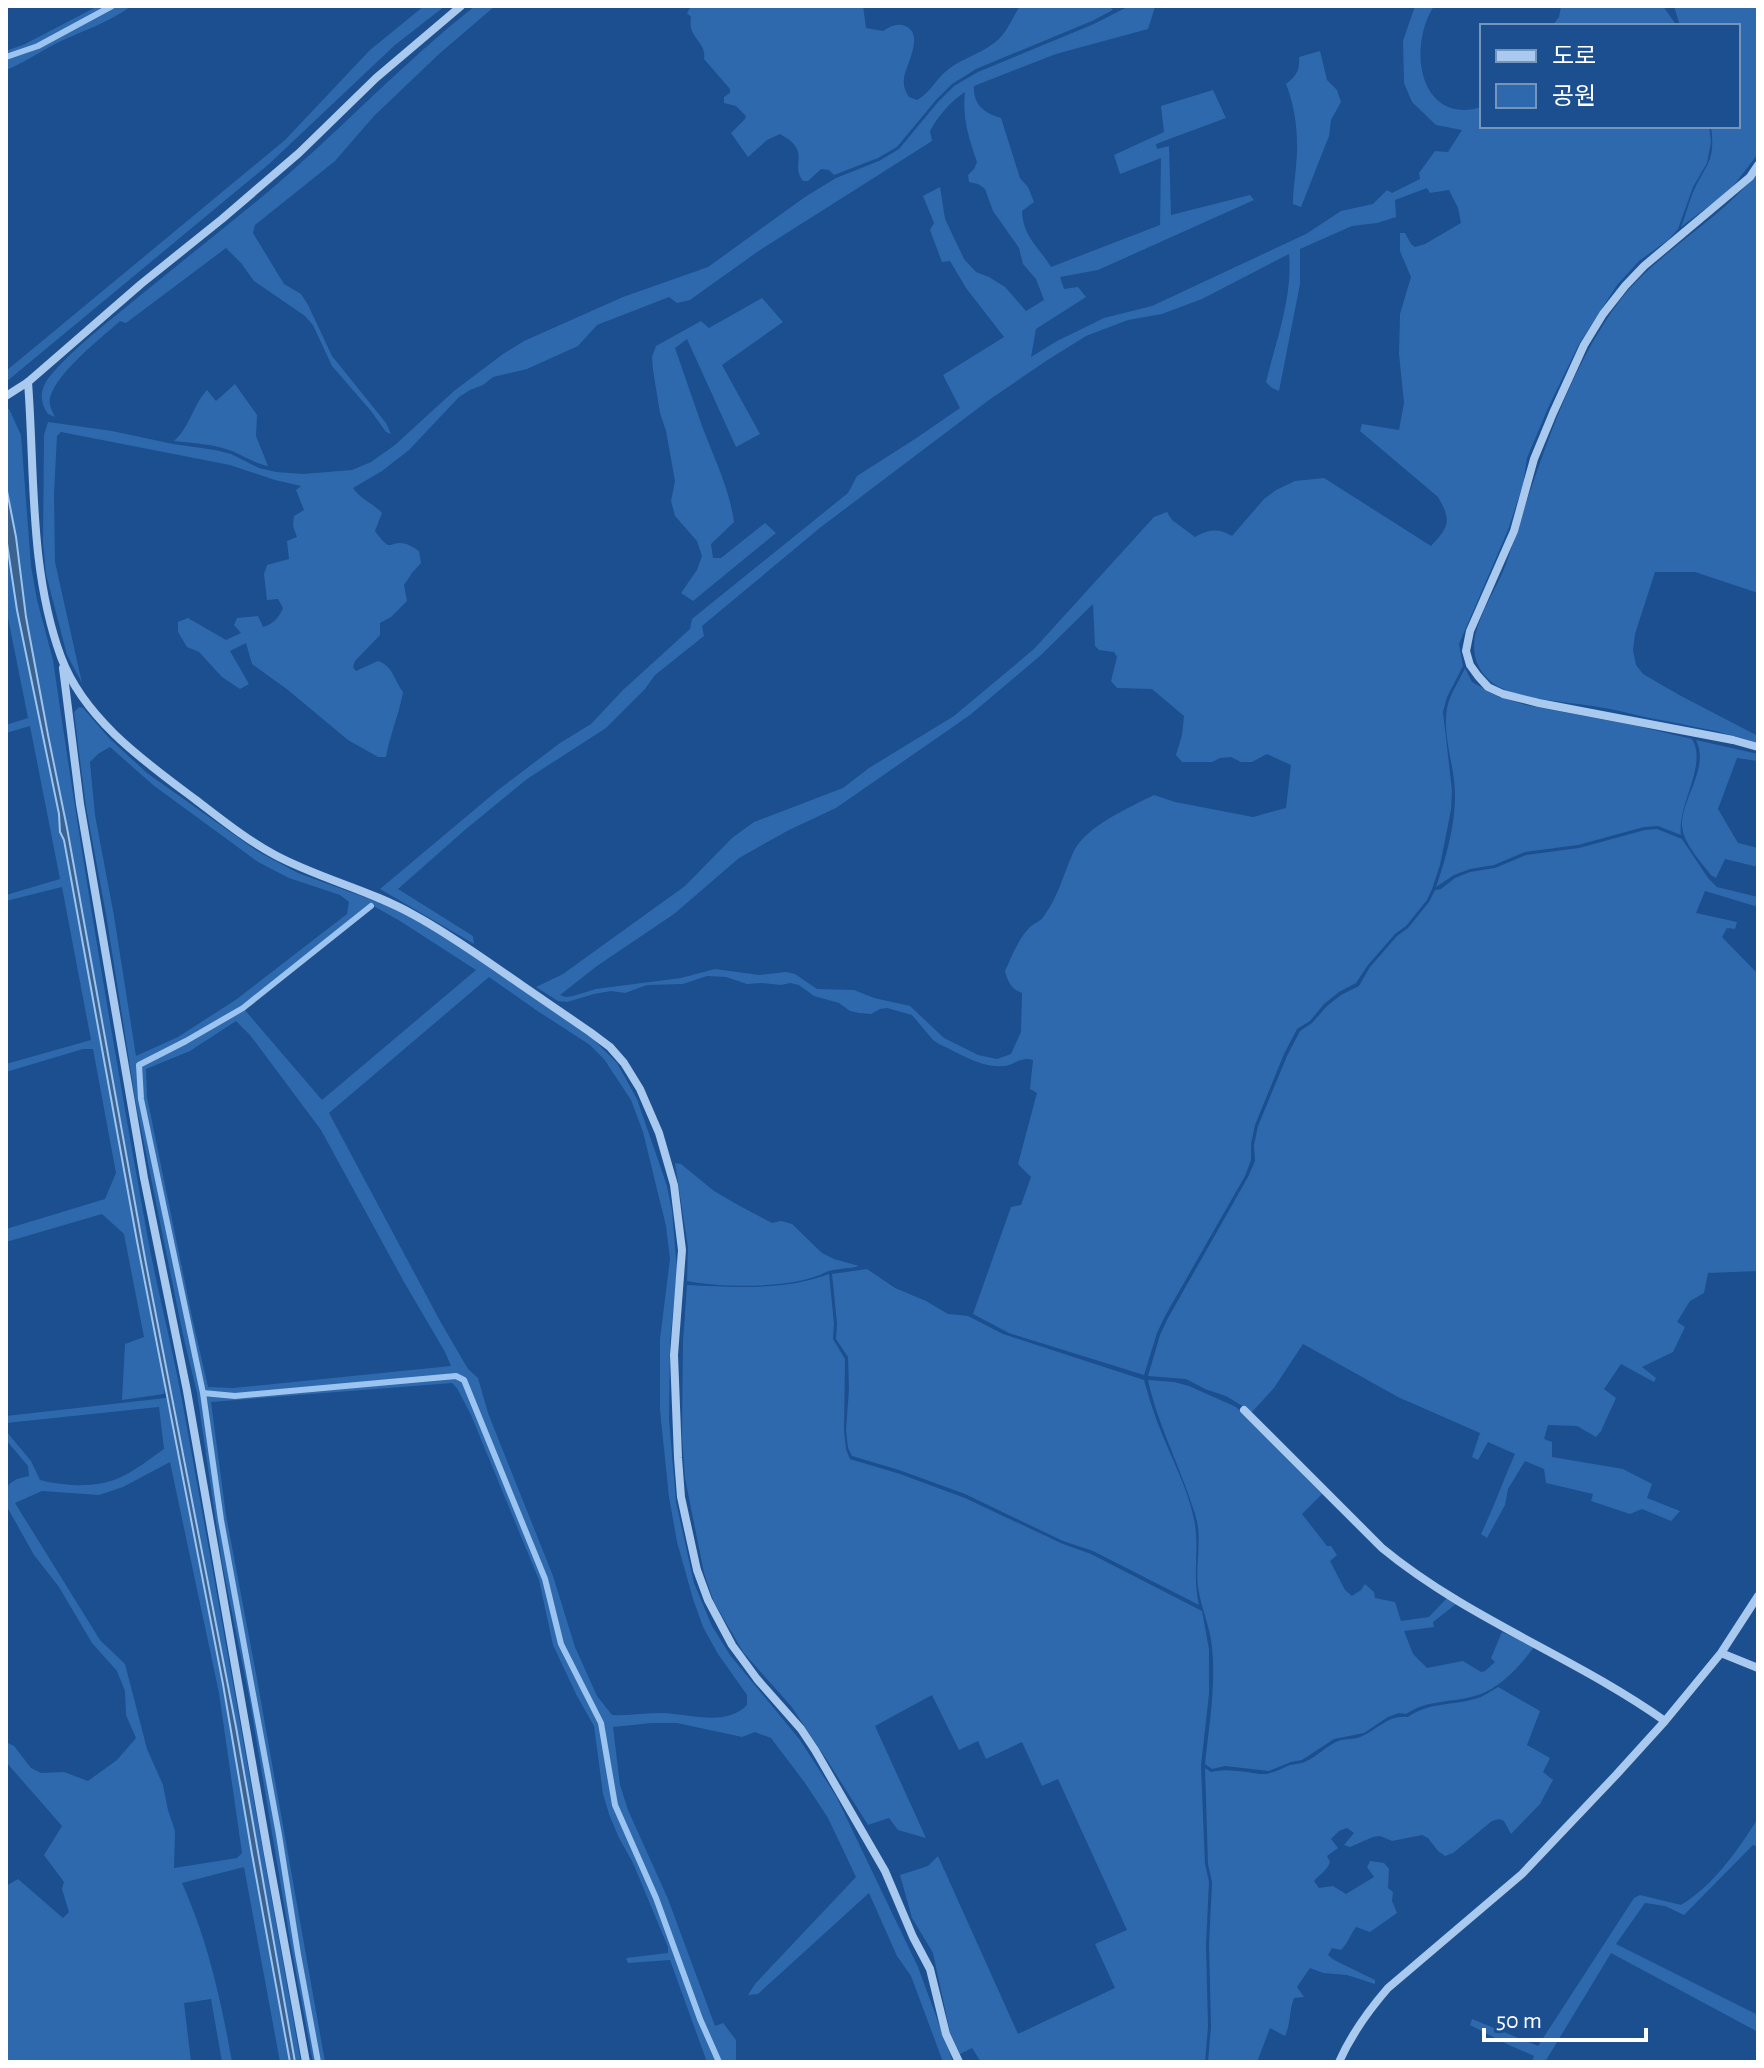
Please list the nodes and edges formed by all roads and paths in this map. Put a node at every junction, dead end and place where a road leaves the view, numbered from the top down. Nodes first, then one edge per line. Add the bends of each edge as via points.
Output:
1 (461, 6) edge
2 (1758, 165) edge
3 (28, 382) junction
4 (6, 396) edge
5 (62, 660) junction
6 (1758, 747) edge
7 (1244, 1410) dead end
8 (1758, 1596) edge
9 (1721, 1653) junction
10 (1758, 1668) edge
11 (1665, 1721) junction
12 (306, 2062) edge
13 (959, 2062) edge
14 (1339, 2062) edge

1 - 3 street via 299,153
2 - 6 street via 1644,266 1597,324 1534,459 1514,531 1466,651 1478,676 1503,694
3 - 4 street
3 - 5 street via 39,566
5 - 12 street via 80,804 144,1178
5 - 13 street via 91,709 112,731 155,771 230,826 276,856 415,915 590,1032 624,1063 659,1133 680,1221 674,1355 678,1458 697,1570 732,1645 801,1729 885,1871 930,1969 946,2034
7 - 11 street via 1403,1565
8 - 9 street
9 - 10 street
9 - 11 street
11 - 14 street via 1522,1874 1388,1988

